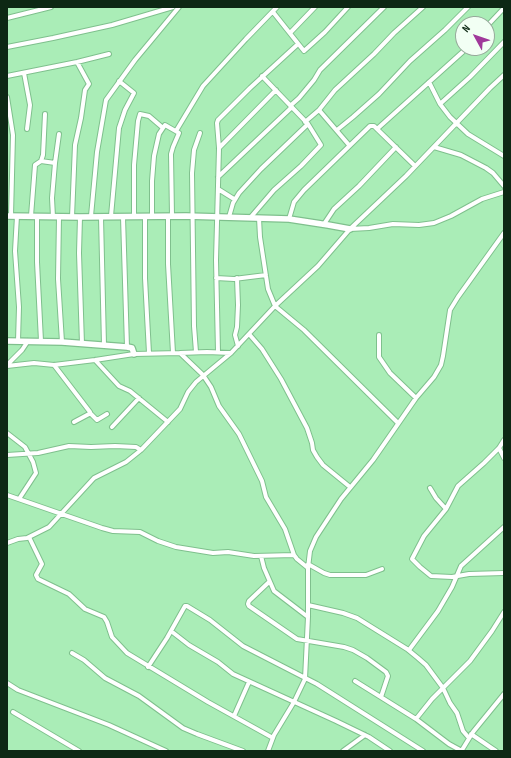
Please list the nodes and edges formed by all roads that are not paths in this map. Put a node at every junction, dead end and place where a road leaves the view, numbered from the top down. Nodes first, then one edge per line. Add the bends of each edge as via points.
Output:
1 (51, 7) edge
2 (173, 7) edge
3 (179, 7) edge
4 (277, 7) edge
5 (315, 7) edge
6 (348, 7) edge
7 (384, 7) edge
8 (423, 7) edge
9 (468, 7) edge
10 (504, 8) edge
11 (273, 12) junction
12 (7, 18) edge
13 (495, 18) edge
14 (290, 34) junction
15 (504, 42) edge
16 (298, 44) junction
17 (7, 47) edge
18 (109, 54) dead end
19 (458, 56) edge
20 (77, 62) junction
21 (24, 72) junction
22 (504, 75) edge
23 (7, 76) edge
24 (262, 76) junction
25 (119, 81) junction
26 (429, 82) junction
27 (276, 90) junction
28 (7, 97) edge
29 (440, 104) junction
30 (291, 106) junction
31 (319, 110) junction
32 (45, 114) dead end
33 (307, 123) junction
34 (456, 123) junction
35 (163, 128) junction
36 (378, 129) junction
37 (27, 130) dead end
38 (337, 130) junction
39 (176, 131) junction
40 (200, 133) dead end
41 (60, 134) dead end
42 (349, 145) junction
43 (396, 147) junction
44 (434, 147) junction
45 (219, 148) junction
46 (504, 156) edge
47 (41, 161) junction
48 (55, 163) junction
49 (415, 166) junction
50 (218, 177) junction
51 (504, 186) edge
52 (218, 189) junction
53 (504, 192) edge
54 (234, 199) junction
55 (11, 216) edge
56 (34, 216) junction
57 (91, 216) junction
58 (111, 216) junction
59 (148, 216) junction
60 (170, 216) junction
61 (192, 216) junction
62 (218, 216) junction
63 (56, 217) junction
64 (72, 217) junction
65 (80, 217) junction
66 (101, 217) junction
67 (123, 217) junction
68 (134, 217) junction
69 (229, 217) junction
70 (250, 218) junction
71 (259, 218) junction
72 (289, 219) junction
73 (324, 224) junction
74 (350, 229) junction
75 (504, 233) edge
76 (266, 275) junction
77 (216, 278) junction
78 (237, 278) junction
79 (275, 306) junction
80 (249, 334) junction
81 (379, 335) dead end
82 (7, 341) edge
83 (18, 341) junction
84 (28, 341) junction
85 (40, 341) junction
86 (62, 342) junction
87 (82, 344) junction
88 (104, 345) junction
89 (238, 346) junction
90 (126, 347) junction
91 (196, 352) junction
92 (218, 352) junction
93 (148, 353) junction
94 (173, 353) junction
95 (180, 353) junction
96 (231, 353) junction
97 (134, 354) junction
98 (95, 360) junction
99 (7, 365) edge
100 (54, 365) junction
101 (203, 374) junction
102 (139, 398) junction
103 (416, 398) junction
104 (90, 413) junction
105 (107, 414) dead end
106 (74, 422) dead end
107 (168, 422) junction
108 (398, 422) junction
109 (112, 427) dead end
110 (7, 433) edge
111 (504, 440) edge
112 (498, 448) junction
113 (141, 450) junction
114 (29, 453) junction
115 (7, 455) edge
116 (504, 458) edge
117 (350, 487) junction
118 (430, 488) dead end
119 (7, 495) edge
120 (19, 499) junction
121 (446, 509) junction
122 (62, 514) junction
123 (504, 527) edge
124 (29, 538) junction
125 (7, 543) edge
126 (294, 555) junction
127 (261, 556) junction
128 (308, 566) junction
129 (382, 568) dead end
130 (504, 573) edge
131 (456, 577) junction
132 (270, 582) junction
133 (308, 605) junction
134 (504, 612) edge
135 (308, 617) junction
136 (171, 631) junction
137 (307, 641) junction
138 (409, 650) junction
139 (72, 653) dead end
140 (148, 667) junction
141 (305, 679) junction
142 (356, 681) dead end
143 (249, 682) junction
144 (7, 683) edge
145 (443, 688) junction
146 (504, 694) edge
147 (381, 698) junction
148 (294, 702) junction
149 (13, 712) dead end
150 (234, 716) junction
151 (416, 719) junction
152 (365, 736) junction
153 (470, 736) junction
154 (273, 738) junction
155 (79, 751) edge
156 (166, 751) edge
157 (243, 751) edge
158 (268, 751) edge
159 (343, 751) edge
160 (390, 751) edge
161 (423, 751) edge
162 (496, 751) edge

1 - 12 street
2 - 17 street via 112,25
3 - 25 street
4 - 11 street
5 - 14 street
6 - 16 street via 304,51
7 - 30 street via 320,70
8 - 31 street via 335,90
9 - 38 street via 379,94
10 - 13 street
11 - 14 street
11 - 39 street via 203,86
14 - 16 street
15 - 29 street
16 - 24 street
18 - 20 street
19 - 26 street
20 - 21 street
20 - 64 street via 89,84 85,90 76,137
21 - 23 street
21 - 37 street via 30,105
22 - 34 street
24 - 27 street
24 - 45 street via 218,120
25 - 57 street via 106,100 97,152
25 - 58 street via 134,93 119,128
26 - 29 street
26 - 36 street
27 - 30 street
27 - 45 street
28 - 55 street via 13,135
29 - 34 street
30 - 33 street
30 - 50 street
31 - 33 street
31 - 38 street
32 - 47 street
33 - 54 street
33 - 70 street via 321,145 274,190
34 - 44 street
34 - 46 street via 469,135
35 - 39 street via 165,125
35 - 59 street via 157,140 154,156
35 - 68 street via 149,116 140,114 134,158
36 - 42 street via 368,127
36 - 43 street
38 - 42 street
39 - 60 street via 179,133 171,154
40 - 61 street via 193,153
41 - 48 street
42 - 72 street via 294,202
43 - 49 street
43 - 73 street via 334,209
44 - 49 street
44 - 51 street via 461,155 486,168
45 - 50 street
47 - 48 street
47 - 56 street via 34,166
48 - 63 street via 52,198
49 - 74 street
50 - 52 street
52 - 54 street
52 - 62 street
53 - 74 street via 482,199 434,223
54 - 69 street
55 - 56 street
55 - 83 street via 19,307
56 - 63 street
56 - 85 street
57 - 65 street
57 - 66 street
58 - 66 street
58 - 67 street
59 - 60 street
59 - 68 street
59 - 93 street via 145,278
60 - 61 street
60 - 94 street via 168,264
61 - 62 street
61 - 91 street
62 - 69 street
62 - 77 street
63 - 64 street
63 - 86 street
64 - 65 street
65 - 87 street
66 - 88 street
67 - 68 street
67 - 90 street
69 - 70 street
70 - 71 street
71 - 72 street
71 - 76 street
72 - 73 street
73 - 74 street
74 - 79 street via 318,266
75 - 103 street via 450,310 441,365
76 - 78 street
76 - 79 street
77 - 78 street
77 - 92 street
78 - 89 street via 235,335
79 - 80 street
79 - 108 street via 304,330
80 - 89 street
80 - 117 street via 262,349 287,390 307,428 317,457
81 - 103 street via 379,358
82 - 83 street
83 - 84 street
84 - 85 street
84 - 99 street
85 - 86 street
86 - 87 street
87 - 88 street
88 - 90 street
89 - 96 street
90 - 97 street via 132,348
91 - 92 street
91 - 95 street
92 - 96 street
93 - 94 street
93 - 97 street
94 - 95 street
95 - 101 street
96 - 101 street
97 - 98 street
98 - 100 street
98 - 102 street via 119,386
99 - 100 street
100 - 104 street
101 - 107 street via 191,388 180,409
101 - 126 street via 219,406 239,434 262,481 266,496 285,529
102 - 107 street
102 - 109 street
103 - 108 street
104 - 105 street via 97,420
104 - 106 street
107 - 113 street
108 - 117 street
110 - 114 street
111 - 112 street
112 - 116 street
112 - 121 street via 458,486
113 - 114 street via 136,447 69,446
113 - 122 street via 126,462 94,478
114 - 115 street
114 - 120 street via 36,473
117 - 128 street via 316,537 310,551
118 - 121 street
119 - 120 street
120 - 122 street
121 - 131 street via 424,536 412,558 429,576
122 - 124 street via 49,527
122 - 127 street via 113,531 140,532 176,548
123 - 131 street via 461,566
124 - 125 street
124 - 140 street via 42,564 36,575 38,579 69,594 85,609 104,617 116,642
126 - 127 street
126 - 128 street
127 - 132 street
128 - 129 street via 330,575 366,575
128 - 133 street
130 - 131 street
131 - 138 street via 438,611
132 - 135 street via 274,591
132 - 137 street via 249,602 249,606 292,636
133 - 135 street
133 - 138 street via 357,618
134 - 145 street via 470,662
135 - 137 street
136 - 140 street
136 - 141 street via 187,606 243,646
136 - 143 street via 232,674
137 - 141 street
137 - 147 street via 353,650 386,672 388,679
138 - 145 street via 426,665
139 - 157 street via 105,678 139,696 183,728
140 - 150 street
141 - 148 street
141 - 161 street via 327,690
142 - 147 street
143 - 148 street
143 - 150 street
144 - 156 street via 47,703 109,725
145 - 151 street
145 - 153 street via 464,732
146 - 153 street
147 - 151 street
148 - 152 street
148 - 154 street
149 - 155 street
150 - 154 street
151 - 153 street via 458,750 462,750
152 - 159 street
152 - 160 street
153 - 162 street
154 - 158 street

